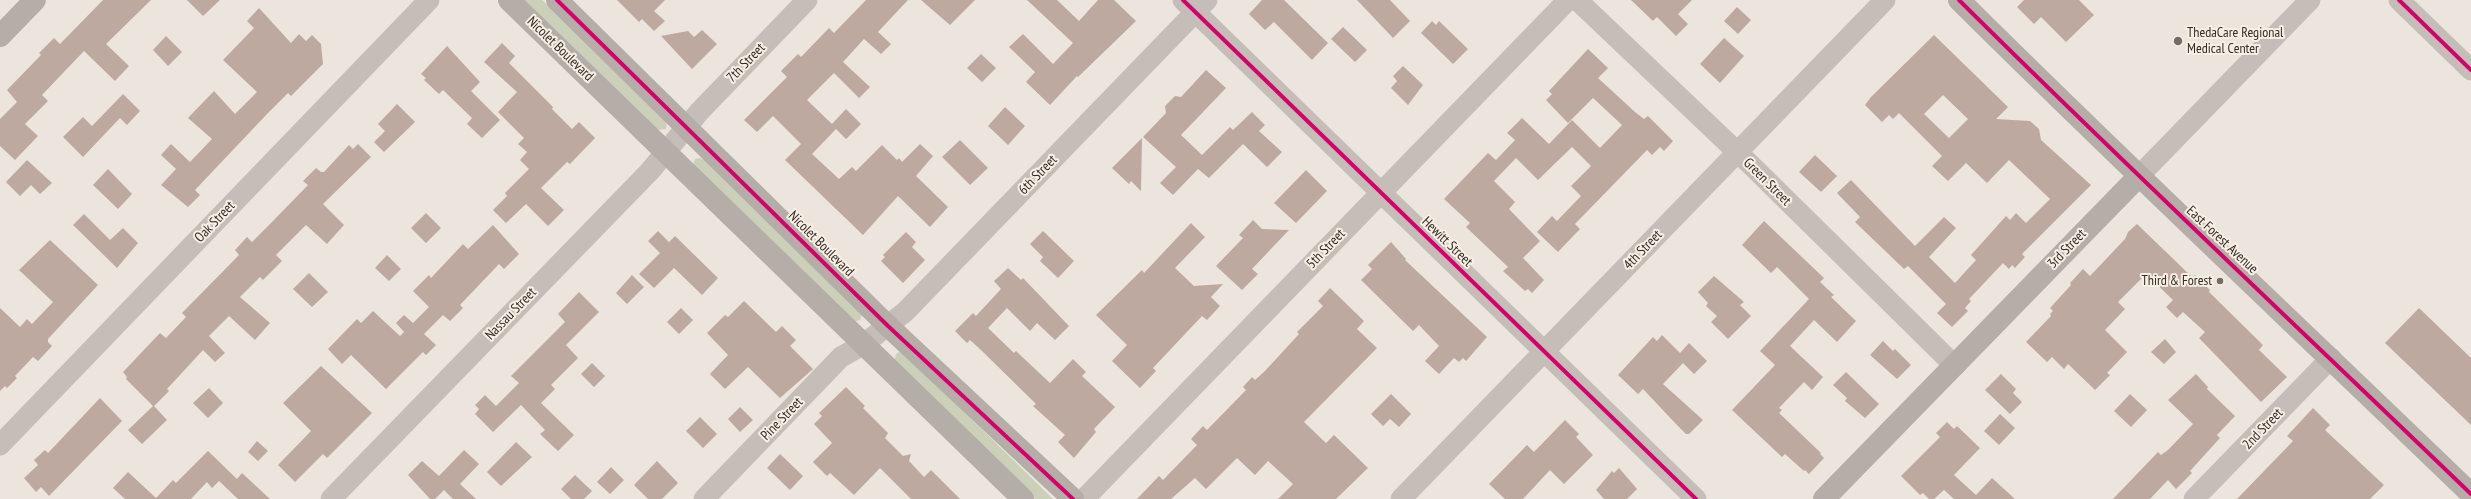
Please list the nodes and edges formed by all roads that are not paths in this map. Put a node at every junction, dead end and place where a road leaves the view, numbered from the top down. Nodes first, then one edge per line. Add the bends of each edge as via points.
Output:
1 (35, 0) edge
2 (429, 0) edge
3 (510, 0) edge
4 (558, 0) edge
5 (807, 0) edge
6 (1568, 0) edge
7 (1577, 0) edge
8 (1885, 0) edge
9 (1959, 0) edge
10 (2310, 0) edge
11 (2399, 0) edge
12 (2413, 0) edge
13 (1195, 4) edge
14 (2428, 28) junction
15 (0, 36) edge
16 (2471, 70) edge
17 (686, 126) junction
18 (666, 152) junction
19 (1738, 153) junction
20 (2139, 176) junction
21 (1380, 193) junction
22 (888, 326) junction
23 (864, 344) junction
24 (1544, 352) junction
25 (2331, 358) junction
26 (1955, 366) junction
27 (0, 445) edge
28 (2471, 494) edge
29 (331, 499) edge
30 (704, 499) edge
31 (1023, 499) edge
32 (1073, 499) edge
33 (1084, 499) edge
34 (1401, 499) edge
35 (1696, 499) edge
36 (1824, 499) edge
37 (2194, 499) edge

1 - 15 street
2 - 27 street, Oak Street
3 - 18 street, Nicolet Boulevard
4 - 17 street, Nicolet Boulevard
5 - 17 street, 7th Street
6 - 21 street, 5th Street
7 - 19 street, Green Street
8 - 19 street, 4th Street
9 - 20 street, East Forest Avenue
10 - 20 street, 3rd Street
11 - 14 street
12 - 14 street
13 - 21 street, Hewitt Street
13 - 22 street, 6th Street via 905,312
14 - 16 street
17 - 18 street, Nassau Street
17 - 22 street, Nicolet Boulevard
18 - 23 street, Nicolet Boulevard
18 - 29 street, Nassau Street
19 - 24 street, 4th Street
19 - 26 street, Green Street
20 - 25 street, East Forest Avenue
20 - 26 street, 3rd Street
21 - 24 street, Hewitt Street
21 - 33 street, 5th Street
22 - 23 street, 6th Street
22 - 32 street, Nicolet Boulevard
23 - 30 street, Pine Street via 841,357
23 - 31 street, Nicolet Boulevard
24 - 34 street, 4th Street
24 - 35 street, Hewitt Street
25 - 28 street, East Forest Avenue
25 - 37 street, 2nd Street
26 - 36 street, 3rd Street

